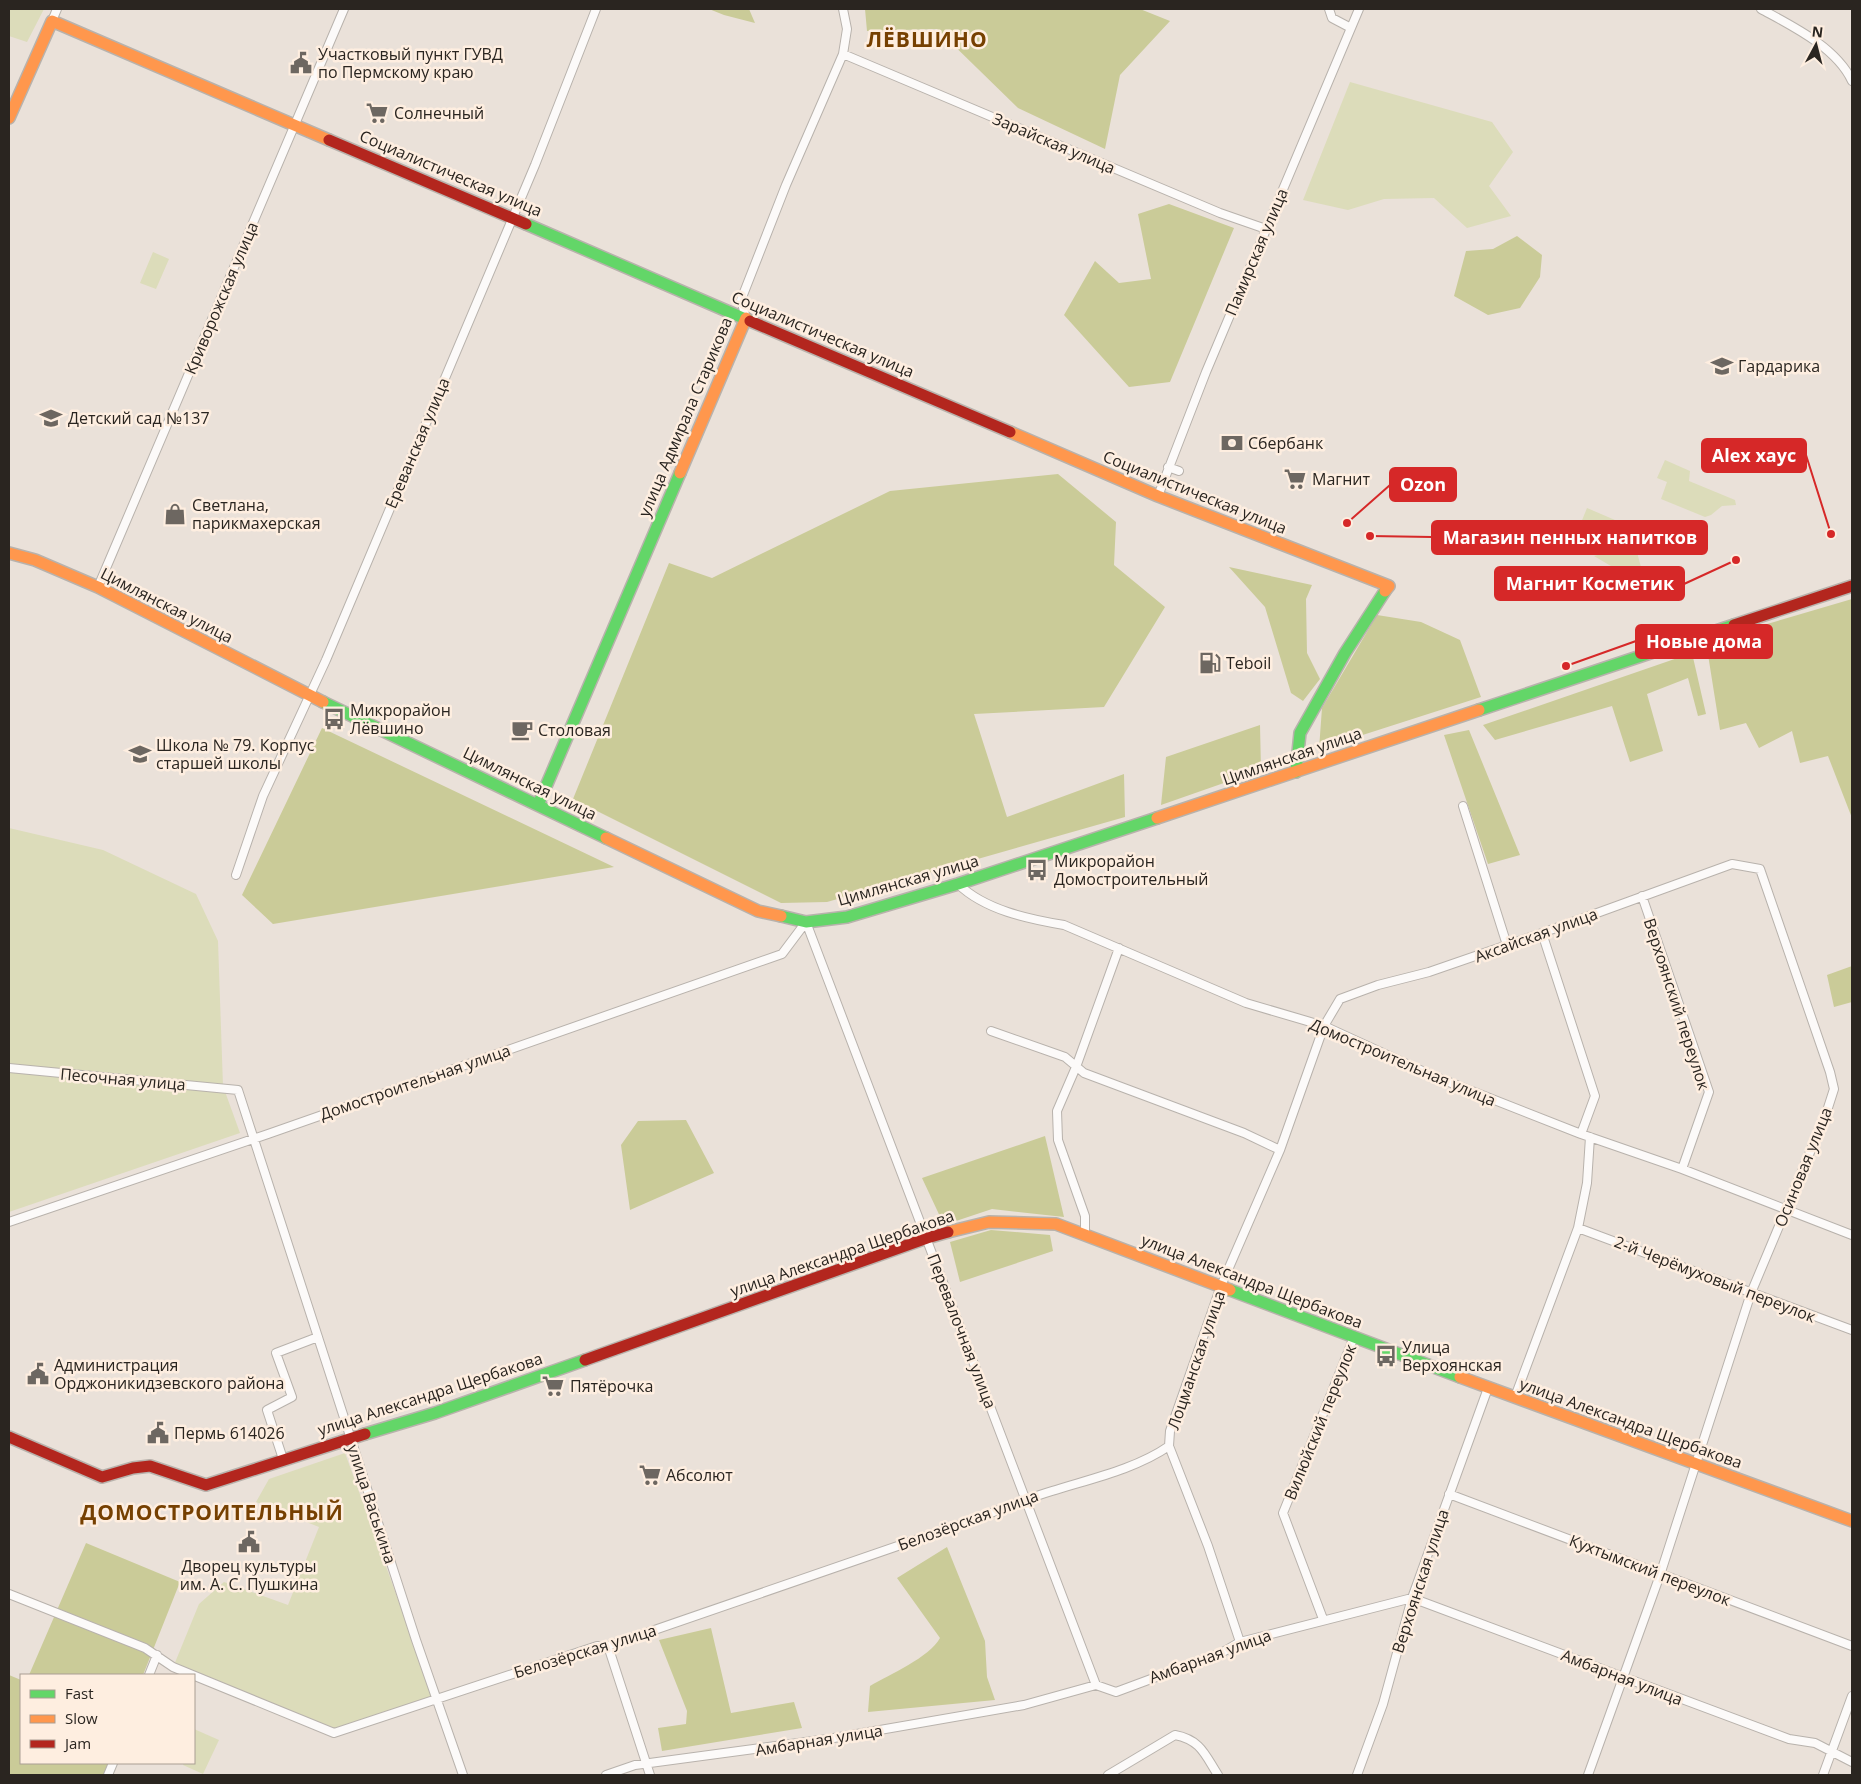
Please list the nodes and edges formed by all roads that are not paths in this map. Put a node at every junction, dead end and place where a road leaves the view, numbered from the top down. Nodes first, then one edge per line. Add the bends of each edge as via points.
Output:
1 (57, 9) edge
2 (344, 9) edge
3 (596, 9) edge
4 (843, 9) edge
5 (1329, 9) edge
6 (1359, 9) edge
7 (1761, 9) edge
8 (52, 21) junction
9 (1350, 28) junction
10 (843, 54) junction
11 (1852, 81) edge
12 (9, 118) edge
13 (295, 124) junction
14 (513, 217) junction
15 (1266, 229) junction
16 (746, 318) junction
17 (1168, 467) junction
18 (1179, 471) dead end
19 (1158, 496) junction
20 (9, 553) edge
21 (1852, 586) edge
22 (98, 587) junction
23 (309, 696) junction
24 (1296, 772) junction
25 (538, 805) junction
26 (1463, 806) dead end
27 (1760, 869) joint
28 (236, 875) dead end
29 (958, 884) junction
30 (1642, 896) junction
31 (806, 922) junction
32 (1542, 933) junction
33 (1507, 945) junction
34 (1119, 948) junction
35 (1324, 1026) junction
36 (991, 1031) dead end
37 (1076, 1067) junction
38 (9, 1068) edge
39 (238, 1090) joint
40 (1581, 1134) junction
41 (1590, 1137) junction
42 (254, 1139) junction
43 (1280, 1150) junction
44 (1682, 1169) junction
45 (1786, 1211) junction
46 (9, 1222) edge
47 (1578, 1228) junction
48 (1085, 1235) junction
49 (1852, 1235) edge
50 (927, 1238) junction
51 (1221, 1286) junction
52 (1751, 1293) junction
53 (1852, 1330) edge
54 (318, 1337) junction
55 (1354, 1337) junction
56 (1488, 1388) junction
57 (1515, 1398) junction
58 (9, 1437) edge
59 (351, 1438) junction
60 (1169, 1446) junction
61 (283, 1459) junction
62 (1697, 1464) junction
63 (1449, 1494) junction
64 (1026, 1499) junction
65 (1852, 1521) edge
66 (1660, 1575) junction
67 (9, 1594) edge
68 (1412, 1598) junction
69 (1323, 1619) junction
70 (1240, 1642) junction
71 (608, 1646) junction
72 (1852, 1646) edge
73 (157, 1655) junction
74 (148, 1674) edge
75 (190, 1674) edge
76 (195, 1676) edge
77 (1624, 1678) junction
78 (1096, 1685) junction
79 (1852, 1696) edge
80 (437, 1699) junction
81 (1832, 1750) junction
82 (1852, 1762) edge
83 (647, 1765) junction
84 (463, 1775) edge
85 (606, 1775) edge
86 (650, 1775) edge
87 (1108, 1775) edge
88 (1218, 1775) edge
89 (1357, 1775) edge
90 (1588, 1775) edge
91 (1823, 1775) edge

1 - 8 street
2 - 13 street, Криворожская улица
3 - 14 street, Ереванская улица
4 - 10 street, улица Адмирала Старикова via 847,29
5 - 9 street via 1332,18
6 - 9 street, Памирская улица
7 - 11 street via 1819,44 1848,71
8 - 12 street
8 - 13 street, Социалистическая улица
9 - 15 street, Памирская улица
10 - 15 street, Зарайская улица via 1220,213
10 - 16 street, улица Адмирала Старикова via 741,300
13 - 14 street, Социалистическая улица
13 - 22 street, Криворожская улица
14 - 16 street, Социалистическая улица
14 - 23 street, Ереванская улица
15 - 17 street, Памирская улица
16 - 19 street, Социалистическая улица
16 - 25 street, улица Адмирала Старикова
17 - 18 street
17 - 19 street, Памирская улица
19 - 24 street, Социалистическая улица via 1389,586 1345,652 1300,733
20 - 22 street, Цимлянская улица via 35,560
21 - 24 street, Цимлянская улица
22 - 23 street, Цимлянская улица
23 - 25 street, Цимлянская улица
23 - 28 street, Ереванская улица via 263,796
24 - 29 street, Цимлянская улица
25 - 31 street, Цимлянская улица via 758,912
26 - 33 street
27 - 30 street, Аксайская улица via 1732,864
27 - 45 street, Осиновая улица via 1834,1089
29 - 31 street, Цимлянская улица via 847,917
29 - 34 street, Домостроительная улица via 972,897 1032,920 1064,925
30 - 32 street, Аксайская улица
30 - 44 street, Верхоянский переулок via 1709,1092
31 - 42 street, Домостроительная улица via 782,954
31 - 50 street, Перевалочная улица
32 - 33 street, Аксайская улица
32 - 40 street via 1595,1096
33 - 35 street, Аксайская улица via 1340,1000
34 - 35 street, Домостроительная улица via 1246,1003
34 - 37 street
35 - 40 street, Домостроительная улица via 1431,1075
35 - 43 street, Лоцманская улица
36 - 37 street via 1066,1057
37 - 43 street via 1084,1073
37 - 48 street via 1057,1111 1058,1140 1085,1216
38 - 39 street, Песочная улица
39 - 42 street, улица Васькина
40 - 41 street, Домостроительная улица
41 - 44 street, Домостроительная улица
41 - 47 street via 1587,1183
42 - 46 street, Домостроительная улица
42 - 54 street, улица Васькина
43 - 51 street, Лоцманская улица
44 - 45 street, Домостроительная улица
45 - 49 street, Домостроительная улица
45 - 52 street, Осиновая улица
47 - 52 street, 2-й Черёмуховый переулок
47 - 57 street
48 - 50 street, улица Александра Щербакова via 1056,1224 989,1222
48 - 51 street, улица Александра Щербакова
50 - 59 street, улица Александра Щербакова via 436,1413
50 - 64 street, Перевалочная улица
51 - 55 street, улица Александра Щербакова
51 - 60 street, Лоцманская улица via 1170,1431
52 - 53 street, 2-й Черёмуховый переулок
52 - 62 street, Осиновая улица
54 - 59 street, улица Васькина
54 - 61 street via 276,1353 292,1397 266,1410
55 - 56 street, улица Александра Щербакова
55 - 69 street, Вилюйский переулок via 1284,1513
56 - 57 street, улица Александра Щербакова
56 - 63 street, Верхоянская улица
57 - 62 street, улица Александра Щербакова
58 - 61 street, улица Александра Щербакова via 102,1477 150,1466 206,1485
59 - 61 street, улица Александра Щербакова
59 - 80 street, улица Васькина
60 - 64 street, Белозёрская улица via 1147,1459
60 - 70 street, Лоцманская улица via 1208,1546
62 - 65 street, улица Александра Щербакова
62 - 66 street, Осиновая улица
63 - 66 street, Кухтымский переулок
63 - 68 street, Верхоянская улица
64 - 71 street, Белозёрская улица
64 - 78 street, Перевалочная улица
66 - 72 street, Кухтымский переулок
66 - 77 street, Осиновая улица
67 - 73 street, Белозёрская улица
68 - 69 street, Амбарная улица
68 - 77 street, Амбарная улица
68 - 89 street, Верхоянская улица via 1383,1704
69 - 70 street, Амбарная улица
70 - 78 street, Амбарная улица via 1221,1653 1116,1692
71 - 80 street, Белозёрская улица via 597,1646
71 - 83 street
73 - 74 street
73 - 75 street, Белозёрская улица
76 - 80 street, Белозёрская улица via 334,1734
77 - 81 street, Амбарная улица via 1789,1740
77 - 90 street, Осиновая улица
78 - 83 street, Амбарная улица via 1024,1706
79 - 81 street
80 - 84 street, улица Васькина
81 - 82 street, Амбарная улица
81 - 91 street
83 - 85 street, Амбарная улица via 635,1765
83 - 86 street
87 - 88 street via 1175,1735 1199,1744

